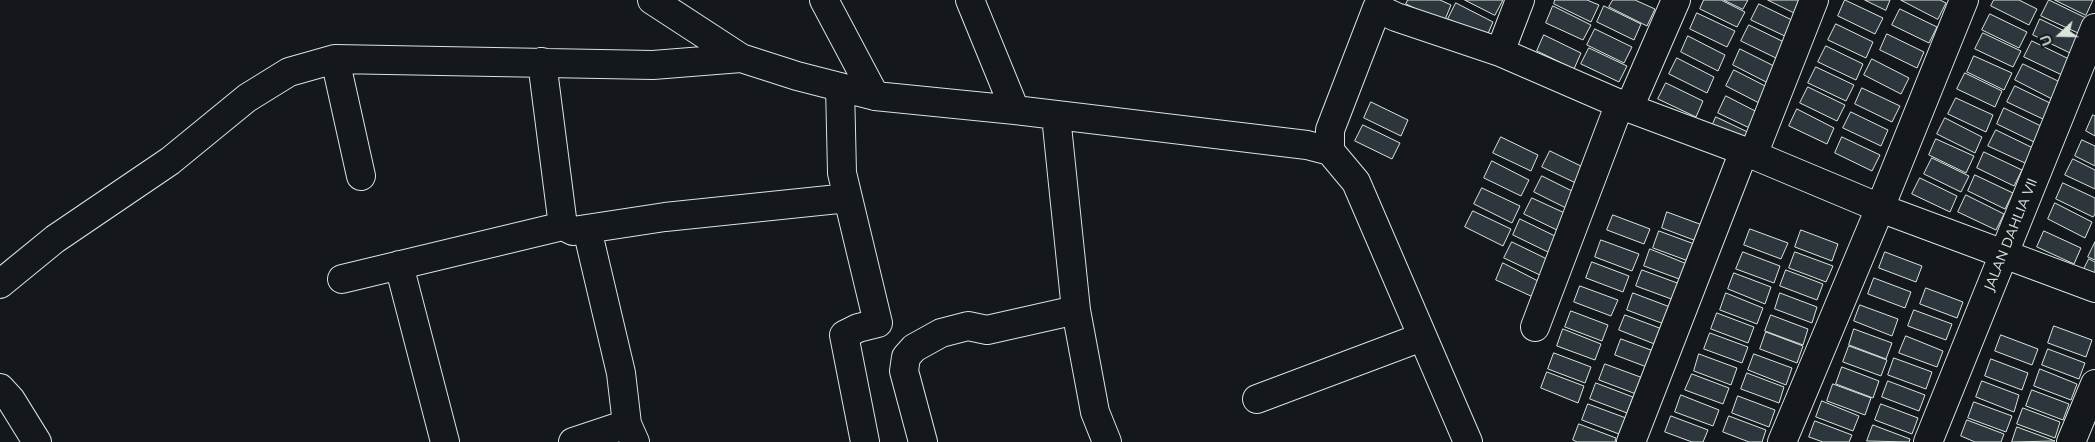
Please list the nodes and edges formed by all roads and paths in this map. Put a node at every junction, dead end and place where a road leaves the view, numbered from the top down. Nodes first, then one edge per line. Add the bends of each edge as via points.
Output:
1 (652, 0) edge
2 (824, 0) edge
3 (970, 0) edge
4 (1520, 0) edge
5 (1676, 0) edge
6 (1814, 0) edge
7 (1964, 0) edge
8 (1379, 4) edge
9 (2095, 28) edge
10 (1500, 52) junction
11 (741, 58) junction
12 (335, 59) junction
13 (542, 62) junction
14 (840, 87) junction
15 (875, 96) junction
16 (1624, 105) junction
17 (1015, 110) junction
18 (1056, 116) junction
19 (1332, 131) junction
20 (1748, 153) junction
21 (361, 176) dead end
22 (848, 198) junction
23 (1880, 208) junction
24 (575, 228) junction
25 (2003, 254) junction
26 (399, 265) junction
27 (342, 279) dead end
28 (0, 284) edge
29 (2095, 288) edge
30 (1076, 310) junction
31 (1536, 326) dead end
32 (1422, 337) junction
33 (2095, 384) edge
34 (0, 388) edge
35 (1257, 399) dead end
36 (631, 433) edge
37 (38, 442) edge
38 (445, 442) edge
39 (572, 442) edge
40 (865, 442) edge
41 (923, 442) edge
42 (1107, 442) edge
43 (1468, 442) edge
44 (1631, 442) edge
45 (1782, 442) edge
46 (1928, 442) edge
47 (2071, 442) edge

1 - 11 street
2 - 15 street
3 - 17 street
4 - 10 street
5 - 16 street
6 - 20 street
7 - 23 street
8 - 10 street via 1396,17
8 - 19 street
9 - 25 street, JALAN DAHLIA VII
10 - 16 street
11 - 13 street via 653,65
11 - 14 street
12 - 13 street
12 - 21 street
12 - 28 street via 289,72 247,98 170,161 55,239
13 - 24 street
14 - 15 street
14 - 22 street via 842,173
15 - 17 street
16 - 20 street
16 - 31 street
17 - 18 street
18 - 19 street via 1306,145
18 - 30 street
19 - 32 street
20 - 23 street
20 - 44 street
22 - 24 street
22 - 40 street via 878,323 844,335
23 - 25 street
23 - 45 street
24 - 26 street
24 - 36 street via 621,373
25 - 29 street
25 - 46 street, JALAN DAHLIA VII
26 - 27 street
26 - 38 street
30 - 41 street via 987,330 968,326 941,333 914,348 906,357 904,371
30 - 42 street via 1095,412
32 - 35 street
32 - 43 street
33 - 47 street
34 - 37 street
36 - 39 street

